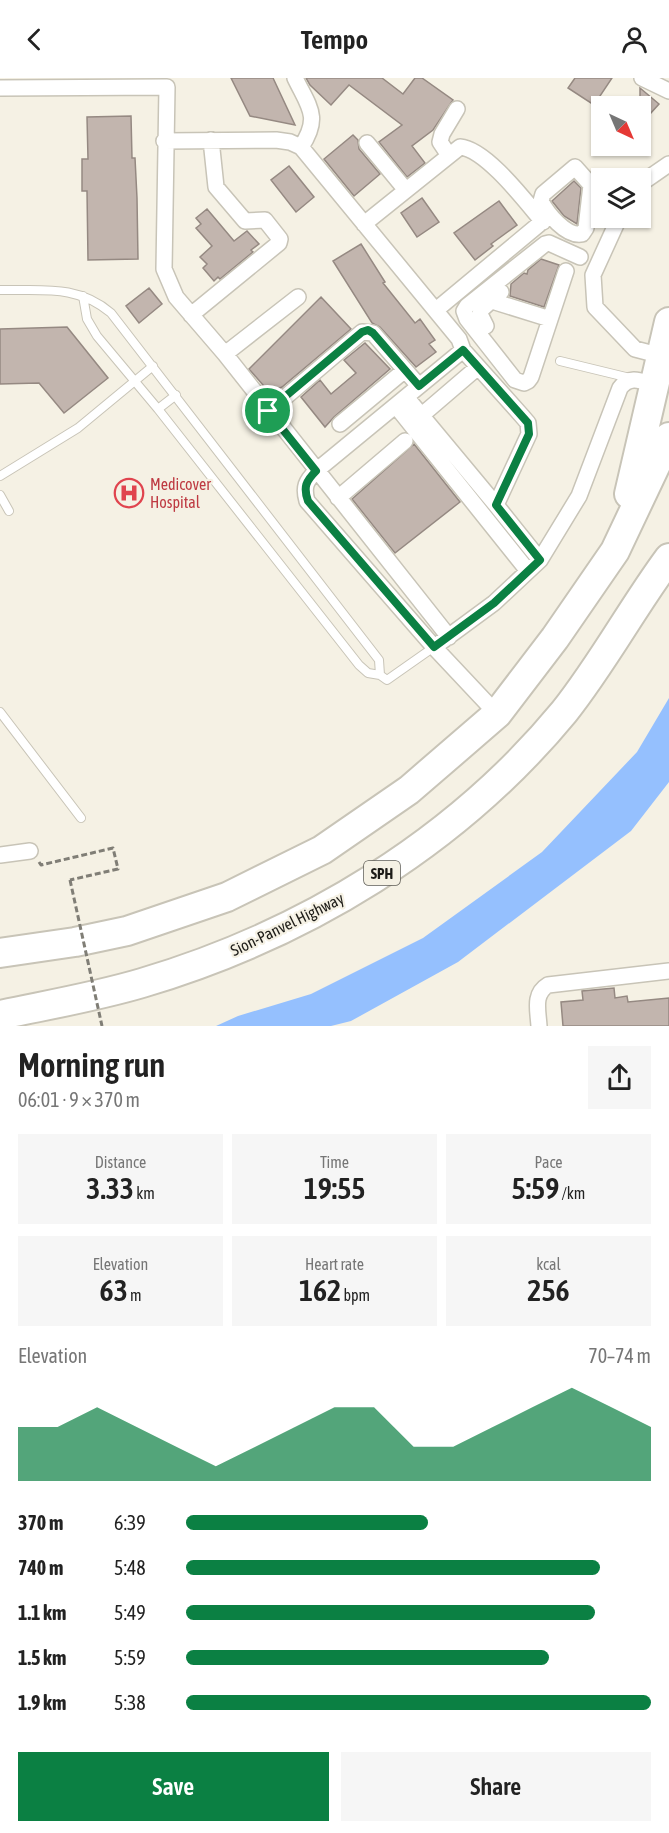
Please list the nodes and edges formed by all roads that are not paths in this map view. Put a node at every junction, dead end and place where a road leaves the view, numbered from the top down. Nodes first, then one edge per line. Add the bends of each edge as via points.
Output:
1 (295, 78) edge
2 (642, 78) edge
3 (60, 82) edge
4 (167, 82) edge
5 (0, 88) edge
6 (669, 91) edge
7 (457, 109) dead end
8 (211, 140) junction
9 (164, 141) junction
10 (367, 143) dead end
11 (301, 147) junction
12 (448, 154) junction
13 (669, 164) edge
14 (651, 176) edge
15 (405, 189) junction
16 (364, 224) junction
17 (614, 228) edge
18 (580, 256) dead end
19 (566, 272) dead end
20 (0, 290) edge
21 (83, 296) junction
22 (298, 297) dead end
23 (436, 310) junction
24 (191, 315) junction
25 (550, 319) junction
26 (669, 322) edge
27 (480, 326) junction
28 (461, 344) junction
29 (225, 354) junction
30 (662, 356) junction
31 (560, 361) dead end
32 (153, 366) junction
33 (478, 367) junction
34 (405, 370) junction
35 (135, 382) junction
36 (643, 382) junction
37 (419, 386) junction
38 (176, 395) junction
39 (402, 402) junction
40 (158, 409) junction
41 (268, 411) junction
42 (418, 421) junction
43 (340, 424) dead end
44 (669, 437) edge
45 (316, 471) junction
46 (0, 476) edge
47 (0, 495) edge
48 (338, 498) junction
49 (496, 505) junction
50 (9, 511) dead end
51 (669, 540) edge
52 (615, 551) junction
53 (540, 560) junction
54 (663, 566) edge
55 (528, 571) junction
56 (449, 637) junction
57 (434, 647) junction
58 (380, 675) junction
59 (0, 712) edge
60 (497, 714) junction
61 (81, 818) dead end
62 (30, 851) road end
63 (0, 855) edge
64 (0, 953) edge
65 (669, 971) edge
66 (0, 1015) edge
67 (538, 1026) edge

1 - 11 street via 314,120
2 - 6 street
3 - 4 street
3 - 5 street
4 - 9 street
7 - 12 street via 440,142
8 - 9 street
8 - 11 street via 276,140
8 - 24 street via 216,187 241,219 265,220 280,239
9 - 24 street via 164,269 176,297
10 - 15 street
11 - 16 street
12 - 15 street
12 - 23 street via 460,147 473,151 547,218
13 - 14 street
15 - 16 street
16 - 23 street
17 - 30 street via 593,275 595,307 635,349
18 - 27 street via 549,243 541,245 467,306 465,315
19 - 25 street
20 - 21 lane via 73,292
21 - 32 lane via 111,313
21 - 35 lane via 87,319 97,336
22 - 29 street
23 - 28 street
24 - 29 street
25 - 27 street via 497,296 480,314
25 - 27 street via 531,377 524,382 515,380
26 - 30 highway
27 - 28 street
28 - 33 street
28 - 37 street
29 - 41 street
30 - 36 highway
31 - 36 lane
32 - 35 lane
32 - 38 lane
33 - 42 street
33 - 49 street via 530,428
34 - 37 street
34 - 41 street via 373,333 362,332
34 - 43 street
35 - 40 lane
35 - 46 lane via 78,428
36 - 52 highway
36 - 53 street via 625,381 620,388 579,496
37 - 39 street
38 - 40 lane
38 - 58 lane via 379,660
39 - 42 street
39 - 45 street
40 - 58 lane via 359,665 368,673
41 - 45 street
42 - 48 street
42 - 49 street
42 - 55 street
44 - 52 highway
45 - 48 street
45 - 57 street via 304,489 308,501
47 - 50 lane
48 - 56 street
49 - 53 street
51 - 54 highway, SPH
52 - 60 highway via 555,639
53 - 55 street
54 - 66 highway, Sion-Panvel Highway / SPH via 597,669 525,755 484,795 395,865 298,922 195,966 82,999
55 - 56 street
56 - 57 street
57 - 58 lane via 393,677 387,680
57 - 60 street
59 - 61 lane
60 - 64 highway via 375,816 275,875 217,901 127,931
62 - 63 street
65 - 67 street via 548,985 540,990 537,1001

